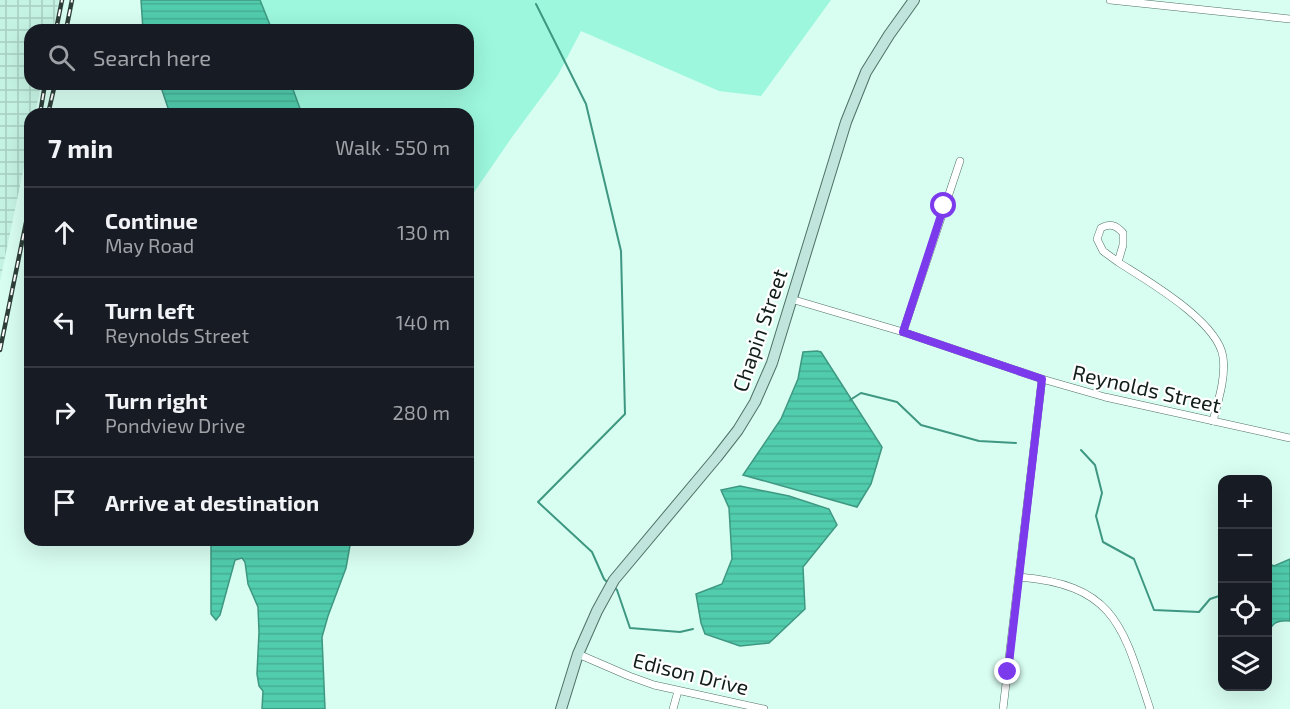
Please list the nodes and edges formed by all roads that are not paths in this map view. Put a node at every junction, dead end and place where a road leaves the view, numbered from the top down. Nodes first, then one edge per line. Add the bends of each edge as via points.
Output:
1 (914, 0) edge
2 (1110, 0) edge
3 (1290, 19) edge
4 (960, 161) dead end
5 (1118, 262) junction
6 (791, 299) junction
7 (903, 332) junction
8 (1042, 379) junction
9 (1213, 421) junction
10 (1290, 438) edge
11 (1019, 577) junction
12 (578, 654) junction
13 (678, 691) junction
14 (561, 709) edge
15 (673, 709) edge
16 (764, 709) edge
17 (1003, 709) edge
18 (1150, 709) edge

1 - 6 main road, Chapin Street via 866,72 846,122
2 - 3 street
4 - 7 street
5 - 5 street via 1124,245 1123,233 1114,225 1107,225 1101,228 1097,239
5 - 9 street via 1180,303 1217,342 1223,372
6 - 7 street, Reynolds Street
6 - 12 main road, Chapin Street via 772,363 748,415 611,584
7 - 8 street, Reynolds Street
8 - 9 street, Reynolds Street
8 - 11 street
9 - 10 street, Reynolds Street
11 - 17 street
11 - 18 street via 1069,586 1099,602 1123,633
12 - 13 street, Edison Drive
12 - 14 main road, Chapin Street
13 - 15 street
13 - 16 street, Edison Drive

